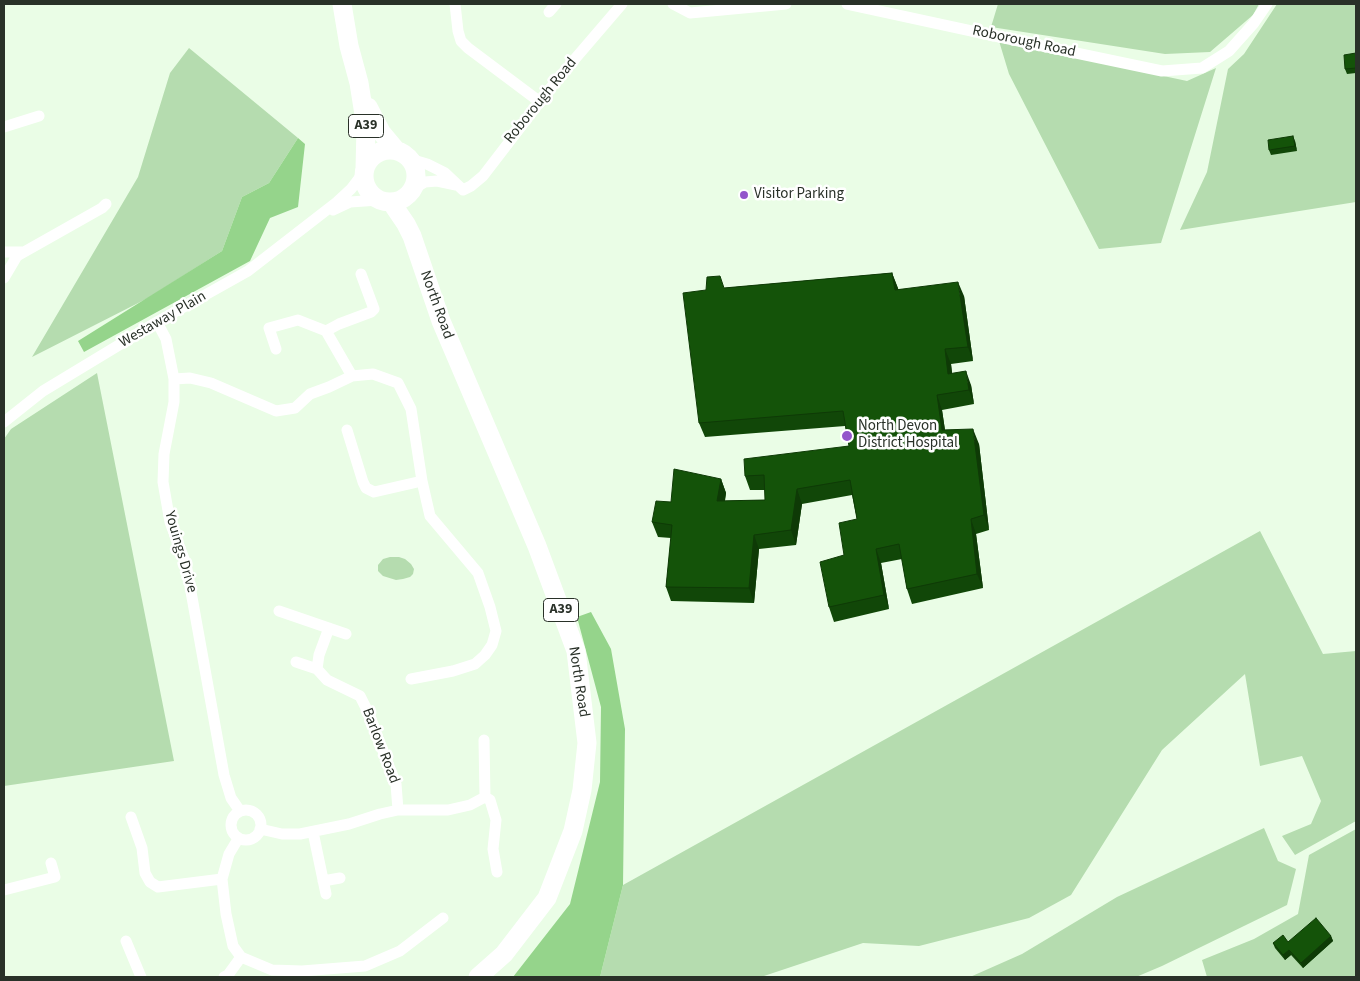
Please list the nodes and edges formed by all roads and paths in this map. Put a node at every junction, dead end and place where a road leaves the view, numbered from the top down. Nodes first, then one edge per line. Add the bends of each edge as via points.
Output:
1 (342, 4) edge
2 (455, 4) edge
3 (622, 4) edge
4 (673, 4) edge
5 (786, 4) edge
6 (847, 4) edge
7 (1266, 4) edge
8 (358, 83) junction
9 (540, 102) junction
10 (39, 116) dead end
11 (4, 127) edge
12 (403, 154) junction
13 (364, 171) junction
14 (458, 185) junction
15 (411, 191) junction
16 (385, 201) junction
17 (106, 204) dead end
18 (320, 216) junction
19 (412, 236) junction
20 (4, 252) edge
21 (23, 252) junction
22 (361, 274) dead end
23 (4, 278) edge
24 (157, 322) junction
25 (326, 331) junction
26 (276, 349) dead end
27 (352, 376) junction
28 (174, 379) junction
29 (6, 416) edge
30 (347, 430) dead end
31 (422, 481) junction
32 (279, 611) dead end
33 (329, 628) junction
34 (346, 634) dead end
35 (296, 662) dead end
36 (317, 669) junction
37 (411, 679) dead end
38 (484, 740) dead end
39 (485, 797) junction
40 (398, 810) junction
41 (240, 811) junction
42 (131, 817) dead end
43 (260, 829) junction
44 (314, 832) junction
45 (238, 839) junction
46 (51, 863) dead end
47 (496, 872) dead end
48 (340, 878) dead end
49 (222, 879) junction
50 (323, 881) junction
51 (4, 890) edge
52 (326, 894) dead end
53 (443, 918) dead end
54 (126, 941) dead end
55 (241, 957) junction
56 (141, 977) edge
57 (224, 977) edge
58 (478, 977) edge

1 - 8 main road, A39
2 - 9 street via 461,41
3 - 9 street, Roborough Road
4 - 5 street via 690,13
6 - 7 street, Roborough Road via 1162,71 1202,68 1229,51
8 - 12 main road, A39 via 381,132
8 - 13 main road, A39 via 366,127
9 - 14 street, Roborough Road via 483,176 464,190
10 - 11 street
12 - 13 main road via 382,150 367,163
12 - 14 street via 445,173
12 - 15 main road via 413,163 416,174
13 - 16 main road via 367,188 374,197
13 - 18 street, Westaway Plain via 351,189
14 - 15 street, Roborough Road via 425,182
15 - 16 main road via 398,201
15 - 19 main road, North Road / A39
16 - 18 street, Westaway Plain via 350,202
16 - 19 main road, North Road / A39 via 406,224
17 - 21 street
18 - 24 street, Westaway Plain via 248,271
19 - 58 main road, North Road / A39 via 440,321 537,546 576,651 587,743 573,831 547,898 504,954
20 - 21 street
21 - 23 street
22 - 25 street via 374,309
24 - 28 street, Youings Drive via 166,339
24 - 29 street, Westaway Plain
25 - 26 street via 298,320 269,328
25 - 27 street
27 - 28 street via 310,394 295,408 276,411 211,383 190,378
27 - 31 street via 373,374 398,383 410,409
28 - 41 street, Youings Drive via 163,482 170,522 186,564 224,775
30 - 31 street via 366,488 374,492
31 - 37 street via 430,516 478,573 496,631 489,650 476,664
32 - 33 street
33 - 34 street
33 - 36 street
35 - 36 street, Barlow Road
36 - 40 street, Barlow Road via 327,680 360,696 396,784
38 - 39 street
39 - 40 street via 470,805 448,810
39 - 47 street via 490,800 496,820 493,848
40 - 44 street
41 - 43 street via 255,814
41 - 45 street via 231,824 231,830
42 - 49 street via 150,882 158,887
43 - 44 street via 282,834
43 - 45 street via 250,839
44 - 50 street
45 - 49 street via 228,854
46 - 51 street via 55,877
48 - 50 street
49 - 55 street via 233,946
50 - 52 street
53 - 55 street via 400,950 365,966 272,970
54 - 56 street
55 - 57 street

